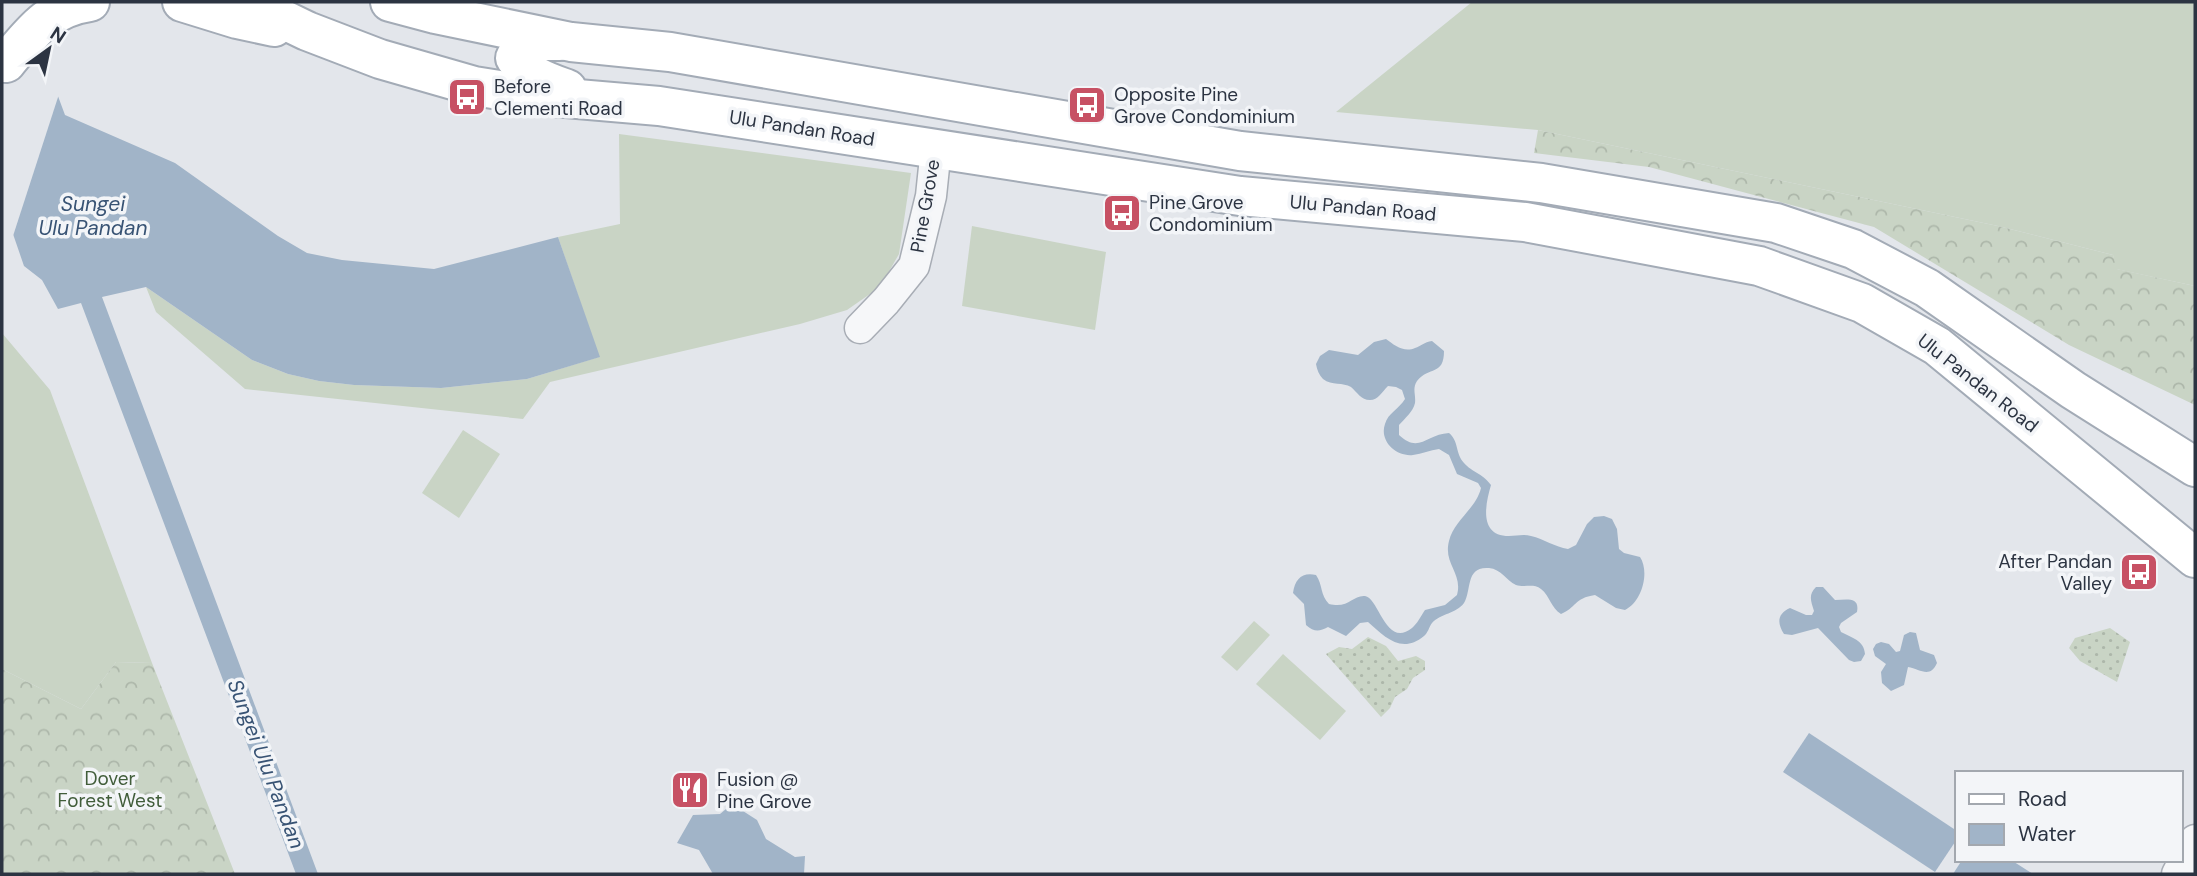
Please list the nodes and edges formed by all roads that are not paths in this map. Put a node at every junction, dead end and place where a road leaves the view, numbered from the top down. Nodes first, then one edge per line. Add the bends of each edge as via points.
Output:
1 (90, 2) edge
2 (182, 2) edge
3 (247, 2) edge
4 (390, 2) edge
5 (39, 9) edge
6 (307, 31) junction
7 (571, 42) junction
8 (4, 70) edge
9 (609, 103) junction
10 (936, 148) junction
11 (860, 328) dead end
12 (2143, 435) junction
13 (2195, 467) edge
14 (2195, 485) edge
15 (2195, 558) edge
16 (2195, 840) edge
17 (2183, 861) edge

1 - 5 main road
2 - 6 main road via 237,19
3 - 6 main road, Ulu Pandan Road
4 - 7 main road
5 - 8 main road
6 - 9 main road, Ulu Pandan Road via 380,59 474,86
7 - 9 main road via 536,41 523,45 515,58 534,76
7 - 12 main road via 683,55 1240,151 1541,183 1776,222 1853,249 1927,288
9 - 10 main road, Ulu Pandan Road via 659,106
10 - 11 street, Pine Grove via 931,197 914,266
10 - 15 main road, Ulu Pandan Road via 1240,196 1525,222 1759,266 1862,303 1937,346
12 - 13 main road
12 - 14 main road via 2145,449
16 - 17 street

